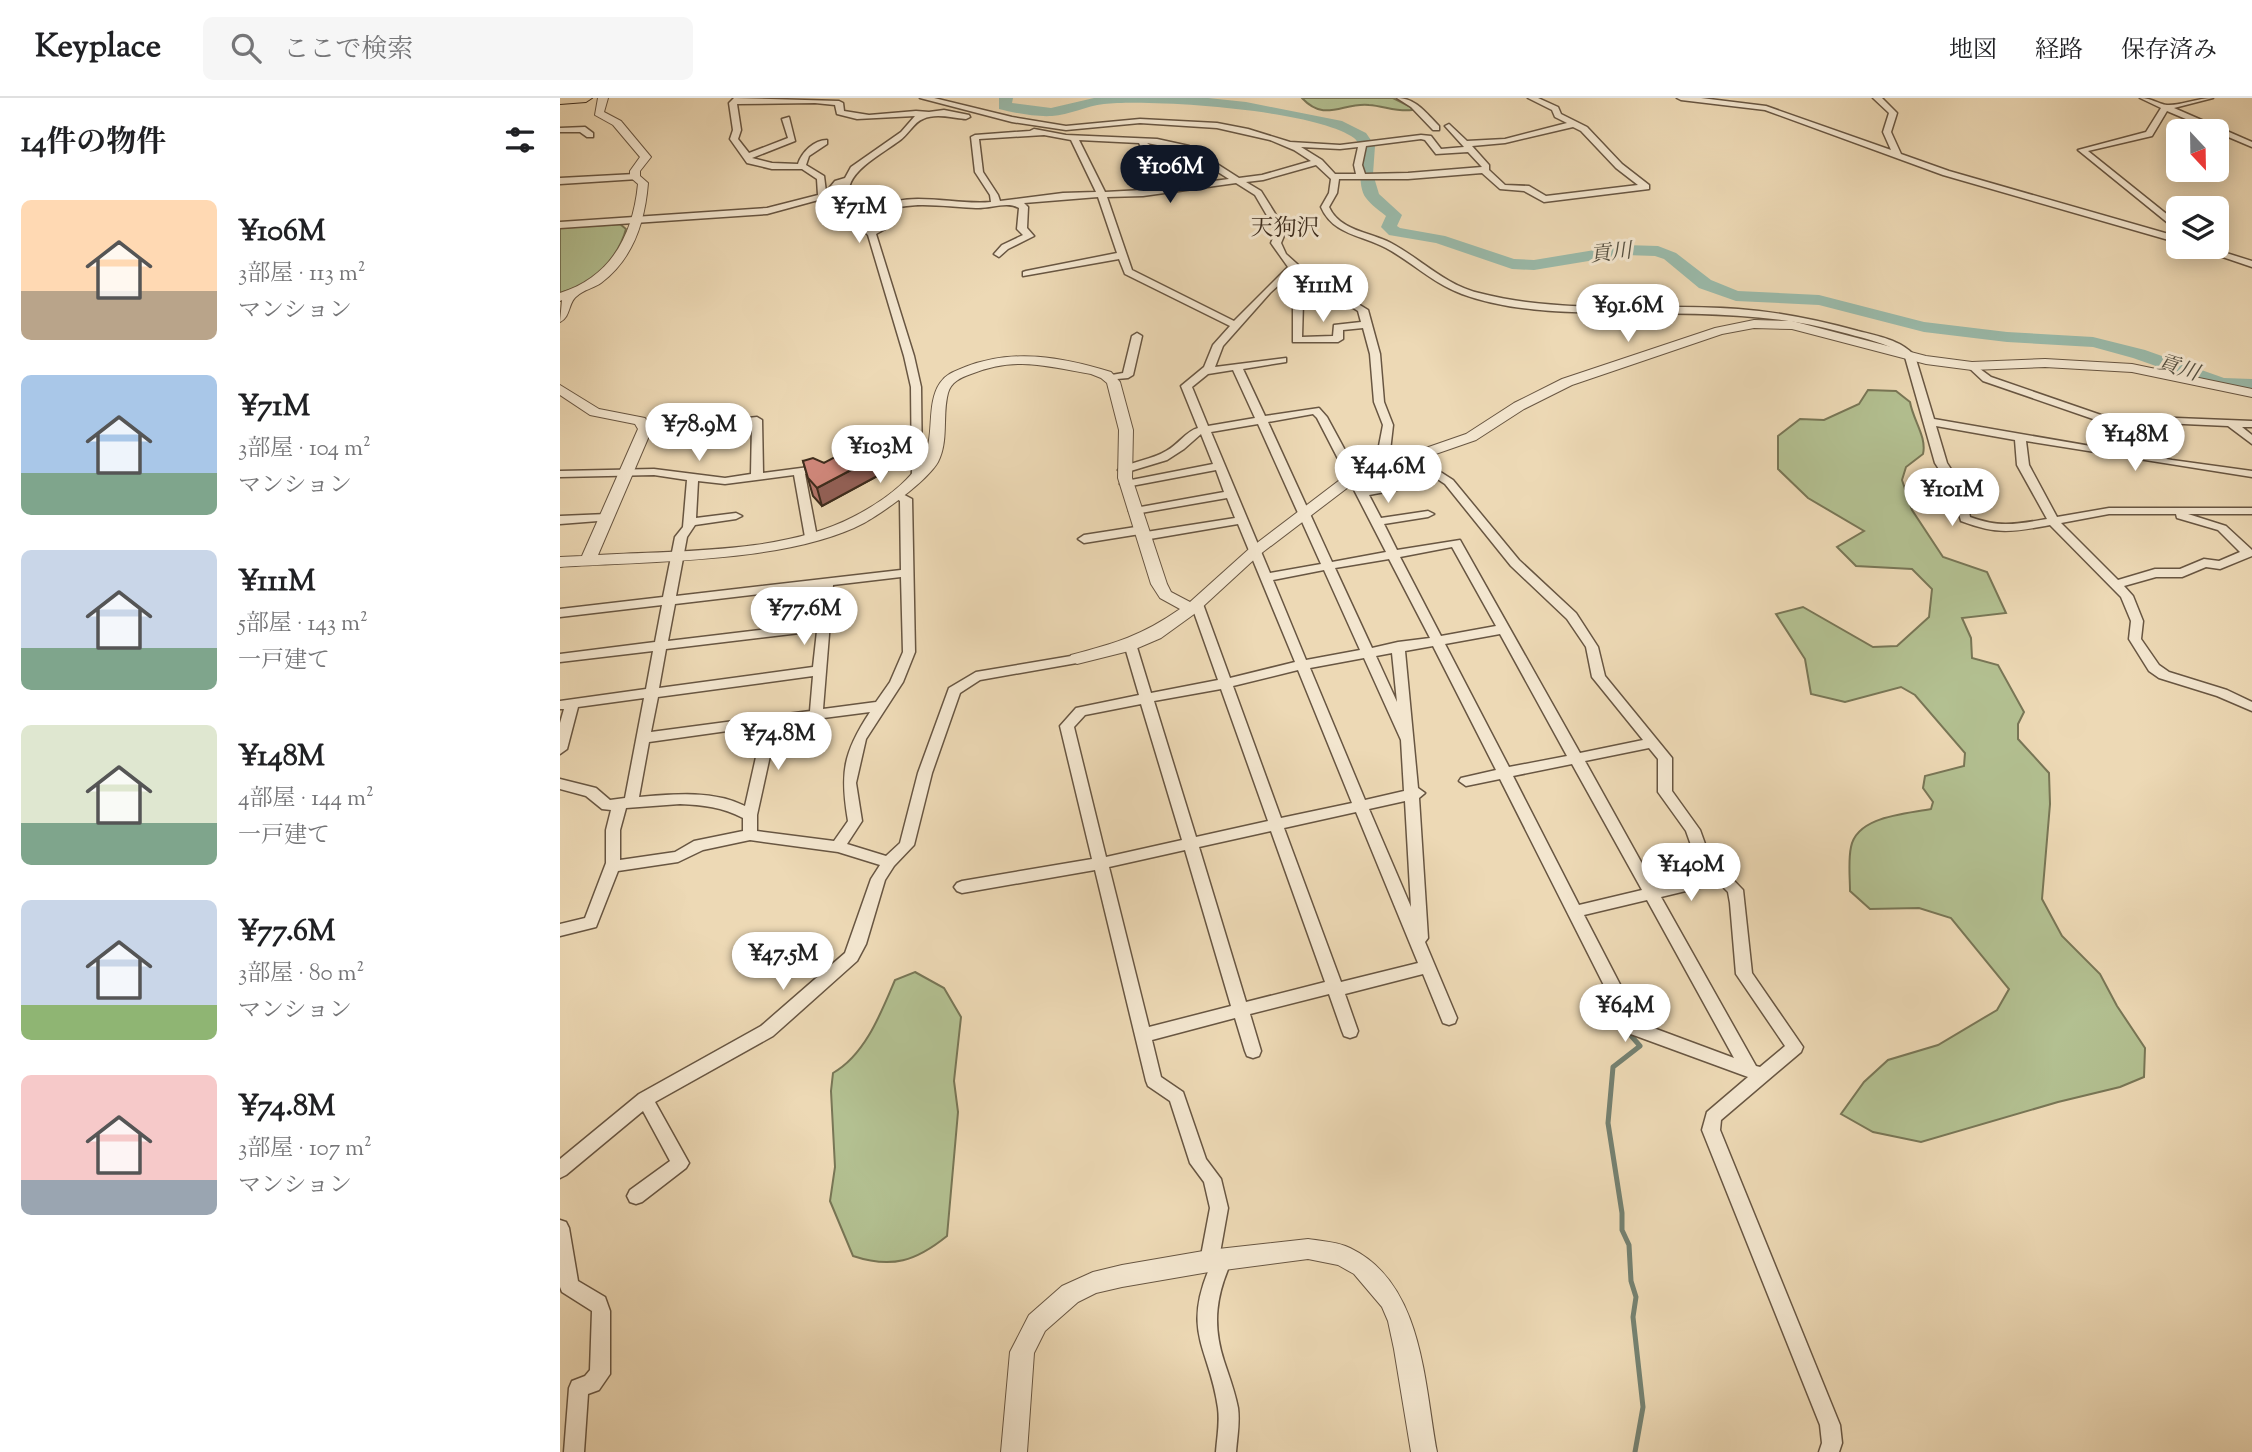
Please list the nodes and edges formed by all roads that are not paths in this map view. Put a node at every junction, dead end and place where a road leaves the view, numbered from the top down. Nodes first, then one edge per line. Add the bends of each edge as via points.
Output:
1 (586, 98) edge
2 (603, 98) edge
3 (924, 98) edge
4 (1401, 98) edge
5 (1532, 98) edge
6 (1681, 98) edge
7 (1877, 98) edge
8 (2144, 98) edge
9 (2209, 98) edge
10 (738, 99) edge
11 (560, 100) edge
12 (966, 108) junction
13 (2165, 108) junction
14 (931, 113) junction
15 (786, 119) dead end
16 (1574, 124) junction
17 (1449, 126) dead end
18 (1436, 128) dead end
19 (560, 131) edge
20 (1044, 133) junction
21 (590, 135) dead end
22 (1074, 138) junction
23 (1142, 140) junction
24 (824, 142) dead end
25 (1287, 144) junction
26 (1360, 144) junction
27 (2252, 145) edge
28 (1468, 146) junction
29 (1897, 155) junction
30 (746, 157) junction
31 (1316, 162) junction
32 (801, 167) junction
33 (1176, 167) dead end
34 (1484, 170) junction
35 (635, 177) junction
36 (1333, 177) junction
37 (1361, 177) junction
38 (846, 180) junction
39 (560, 181) edge
40 (1240, 181) junction
41 (1102, 195) junction
42 (822, 197) junction
43 (1014, 202) junction
44 (996, 204) junction
45 (2166, 218) edge
46 (636, 220) junction
47 (560, 225) edge
48 (871, 233) junction
49 (2166, 236) edge
50 (999, 254) dead end
51 (1123, 255) junction
52 (2229, 257) edge
53 (2252, 264) edge
54 (1294, 266) junction
55 (1026, 274) dead end
56 (1337, 292) junction
57 (565, 295) edge
58 (560, 317) edge
59 (1368, 325) junction
60 (1237, 326) junction
61 (1137, 336) dead end
62 (1910, 356) junction
63 (1282, 360) dead end
64 (1972, 366) junction
65 (1237, 367) junction
66 (1205, 371) junction
67 (1110, 378) junction
68 (560, 388) edge
69 (2252, 393) edge
70 (1262, 419) junction
71 (1931, 422) junction
72 (2231, 423) junction
73 (2252, 424) edge
74 (645, 428) junction
75 (1205, 430) junction
76 (2020, 437) junction
77 (2252, 441) edge
78 (1410, 457) junction
79 (1386, 465) junction
80 (1221, 466) junction
81 (840, 467) edge
82 (799, 471) junction
83 (626, 472) junction
84 (560, 474) edge
85 (2252, 474) edge
86 (757, 477) junction
87 (1125, 477) junction
88 (1354, 477) junction
89 (693, 478) junction
90 (915, 478) junction
91 (1408, 485) dead end
92 (1362, 493) junction
93 (897, 494) junction
94 (1232, 494) junction
95 (1135, 511) junction
96 (2166, 511) junction
97 (2252, 511) edge
98 (1306, 513) junction
99 (1428, 514) dead end
100 (736, 516) dead end
101 (607, 518) junction
102 (560, 520) edge
103 (1242, 520) junction
104 (2053, 520) junction
105 (690, 522) junction
106 (1376, 522) junction
107 (1142, 533) junction
108 (811, 537) junction
109 (1084, 540) dead end
110 (1255, 552) junction
111 (1392, 553) junction
112 (678, 554) junction
113 (588, 560) junction
114 (560, 562) edge
115 (1329, 565) junction
116 (907, 573) junction
117 (1267, 577) junction
118 (827, 582) junction
119 (2117, 584) junction
120 (669, 601) junction
121 (1194, 607) junction
122 (560, 613) edge
123 (823, 626) junction
124 (1504, 629) junction
125 (1437, 640) junction
126 (1130, 644) junction
127 (660, 645) junction
128 (1398, 646) junction
129 (1370, 654) junction
130 (560, 658) edge
131 (1077, 659) joint
132 (1301, 665) junction
133 (819, 671) junction
134 (1227, 683) junction
135 (651, 693) junction
136 (1147, 698) junction
137 (566, 704) edge
138 (881, 706) junction
139 (2252, 706) edge
140 (816, 715) junction
141 (771, 721) junction
142 (642, 738) junction
143 (1408, 740) junction
144 (1652, 743) junction
145 (560, 749) edge
146 (1576, 759) junction
147 (1505, 774) junction
148 (1466, 781) dead end
149 (560, 784) edge
150 (1415, 794) junction
151 (626, 804) junction
152 (1361, 807) junction
153 (750, 815) junction
154 (1275, 825) junction
155 (750, 835) junction
156 (1191, 844) junction
157 (838, 847) junction
158 (889, 862) junction
159 (1103, 863) junction
160 (611, 867) junction
161 (1721, 877) junction
162 (962, 887) dead end
163 (1652, 894) junction
164 (1575, 912) junction
165 (560, 930) edge
166 (1421, 950) junction
167 (1428, 967) junction
168 (1335, 988) junction
169 (1241, 1010) junction
170 (1449, 1018) dead end
171 (1350, 1031) dead end
172 (1144, 1035) junction
173 (1253, 1051) dead end
174 (1756, 1073) junction
175 (645, 1099) junction
176 (560, 1170) edge
177 (636, 1196) dead end
178 (560, 1228) edge
179 (1216, 1260) junction
180 (574, 1452) edge
181 (1014, 1452) edge
182 (1226, 1452) edge
183 (1424, 1452) edge
184 (1829, 1452) edge

1 - 11 main road
2 - 35 street via 599,113 617,123 646,156
3 - 12 street
4 - 18 street via 1414,104
5 - 16 street
6 - 29 street via 1766,108
7 - 29 street via 1893,113 1886,132
8 - 13 street
9 - 13 street
10 - 14 street via 771,103 819,99 839,103 840,112 853,117
10 - 30 street via 733,103 734,139
12 - 14 street
12 - 25 street via 1063,127 1142,121 1211,124
13 - 27 street
13 - 45 street via 2150,134 2082,150
14 - 20 street
14 - 38 street via 918,117 904,134 854,169
15 - 30 street via 792,139
16 - 28 street
16 - 34 street via 1646,187 1544,199 1526,188 1503,187
17 - 28 street
19 - 21 street via 582,129
20 - 22 street
20 - 44 street via 975,137 979,172
22 - 23 street
22 - 41 street
23 - 33 street via 1145,147
23 - 40 street via 1186,148
24 - 32 street via 805,155
25 - 26 street
25 - 31 street
26 - 28 street via 1419,134 1429,138 1439,152
26 - 37 street
28 - 34 street
29 - 49 street
30 - 32 street via 772,166
31 - 36 street
31 - 40 street
32 - 42 street via 821,178
34 - 37 street
35 - 39 street
35 - 46 street via 643,187
36 - 37 street
36 - 62 street via 1335,187 1325,207 1331,218 1384,243 1464,292 1533,306 1773,314 1890,344
38 - 42 street
38 - 48 street via 844,199 853,217
40 - 41 street
40 - 54 street via 1258,192 1281,231 1276,243
41 - 43 street
41 - 51 street
42 - 46 street via 767,211
43 - 44 street
43 - 50 street via 1024,207 1022,229 1028,236
44 - 48 street via 930,201 887,206 874,213 873,222 880,229
46 - 47 street
46 - 57 street via 625,252 595,284
48 - 90 street via 916,387
51 - 55 street
51 - 60 street via 1128,272
52 - 53 street
54 - 56 street
54 - 60 street
56 - 59 street via 1363,310
56 - 59 street via 1298,300 1297,340 1338,339 1338,327
57 - 58 street
59 - 79 street via 1379,402 1388,425
60 - 66 street via 1218,345
61 - 67 street via 1128,375
62 - 64 street
62 - 71 street
62 - 78 street via 1792,325 1738,326 1567,382 1471,437
63 - 65 street
64 - 69 street via 2122,367
64 - 72 street via 1987,379 2099,418
65 - 66 street
65 - 70 street
66 - 75 street via 1186,386
67 - 87 street via 1126,430
67 - 90 street via 1030,359 1013,358 966,369 945,385 934,453
68 - 74 street via 595,412 639,421
70 - 75 street
70 - 88 street via 1315,410
70 - 98 street
71 - 76 street
71 - 104 street via 1941,463 1958,491 1965,519 2011,529
72 - 73 street
72 - 77 street
74 - 83 street
74 - 86 street via 757,420
75 - 80 street
75 - 87 street via 1194,432 1160,460
76 - 85 street
76 - 104 street via 2023,465
78 - 79 street
78 - 144 street via 1449,482 1515,563 1572,616 1592,646 1599,677
79 - 88 street
80 - 87 street
80 - 94 street
81 - 82 street
82 - 86 street
82 - 108 street
83 - 84 street
83 - 89 street
83 - 101 street
86 - 89 street
87 - 95 street
88 - 92 street
88 - 98 street
89 - 105 street
90 - 93 street
91 - 92 street
92 - 106 street
93 - 108 street via 860,519
93 - 116 street via 906,499
94 - 95 street
94 - 103 street
95 - 107 street
96 - 97 street
96 - 104 street via 2109,511
96 - 119 street via 2222,528 2248,553 2220,565 2204,563 2182,573 2155,573
98 - 110 street
98 - 115 street
99 - 106 street
100 - 105 street
101 - 102 street
101 - 113 street
103 - 107 street
103 - 110 street
104 - 119 street
105 - 112 street
106 - 111 street
107 - 109 street
107 - 121 street via 1165,596
108 - 112 street via 777,545
110 - 117 street
110 - 121 street
111 - 115 street
111 - 124 street via 1456,543
111 - 125 street
112 - 113 street
112 - 120 street
113 - 114 street
115 - 117 street
115 - 129 street
116 - 118 street
116 - 138 street via 909,652
117 - 132 street
118 - 120 street
118 - 123 street
119 - 139 street via 2137,621 2135,639 2154,668
120 - 122 street
120 - 127 street
121 - 126 street via 1155,634
121 - 134 street
123 - 127 street
123 - 133 street
124 - 125 street
124 - 146 street
125 - 128 street
125 - 147 street
126 - 131 street
126 - 136 street
127 - 130 street
127 - 135 street
128 - 129 street
128 - 143 street
129 - 132 street
129 - 143 street
131 - 158 street via 976,676 954,691 925,773 907,845
132 - 134 street
132 - 152 street
133 - 135 street
133 - 140 street
134 - 136 street
134 - 154 street
135 - 137 street
135 - 142 street
136 - 156 street
136 - 159 street via 1080,711 1067,726
137 - 145 street
138 - 140 street
138 - 157 street via 859,739 849,783 855,821
140 - 141 street
141 - 142 street
141 - 153 street
142 - 151 street
143 - 150 street
144 - 146 street
144 - 161 street via 1665,758 1665,792 1693,830 1702,858
146 - 147 street
146 - 163 street
147 - 148 street
147 - 164 street
149 - 151 street via 592,792 607,805
150 - 152 street
150 - 166 street
151 - 153 street via 699,800 733,806
151 - 160 street via 613,830
152 - 154 street
152 - 166 street
153 - 155 street
154 - 156 street
154 - 168 street
155 - 157 street
155 - 160 street via 699,845 678,857
156 - 159 street
156 - 169 street
157 - 158 street
158 - 175 street via 878,879 858,944 837,971 767,1031
159 - 162 street
159 - 172 street
160 - 165 street via 591,923
161 - 163 street
161 - 174 street via 1735,890 1744,974 1795,1047
163 - 164 street
163 - 174 street
164 - 174 street via 1634,1028
166 - 167 street
167 - 168 street
167 - 170 street
168 - 169 street
168 - 171 street
169 - 172 street
169 - 173 street
172 - 179 street via 1154,1081 1177,1097 1199,1163 1212,1179 1219,1208
174 - 184 street via 1713,1117 1711,1130 1830,1425
175 - 176 street
175 - 177 street via 680,1163
178 - 180 street via 569,1286 598,1303 601,1311 600,1374 579,1388
179 - 181 street via 1093,1283 1053,1307 1037,1323 1022,1352
179 - 182 street via 1207,1333 1229,1411
179 - 183 street via 1308,1249 1342,1255 1362,1267 1390,1299 1400,1321

